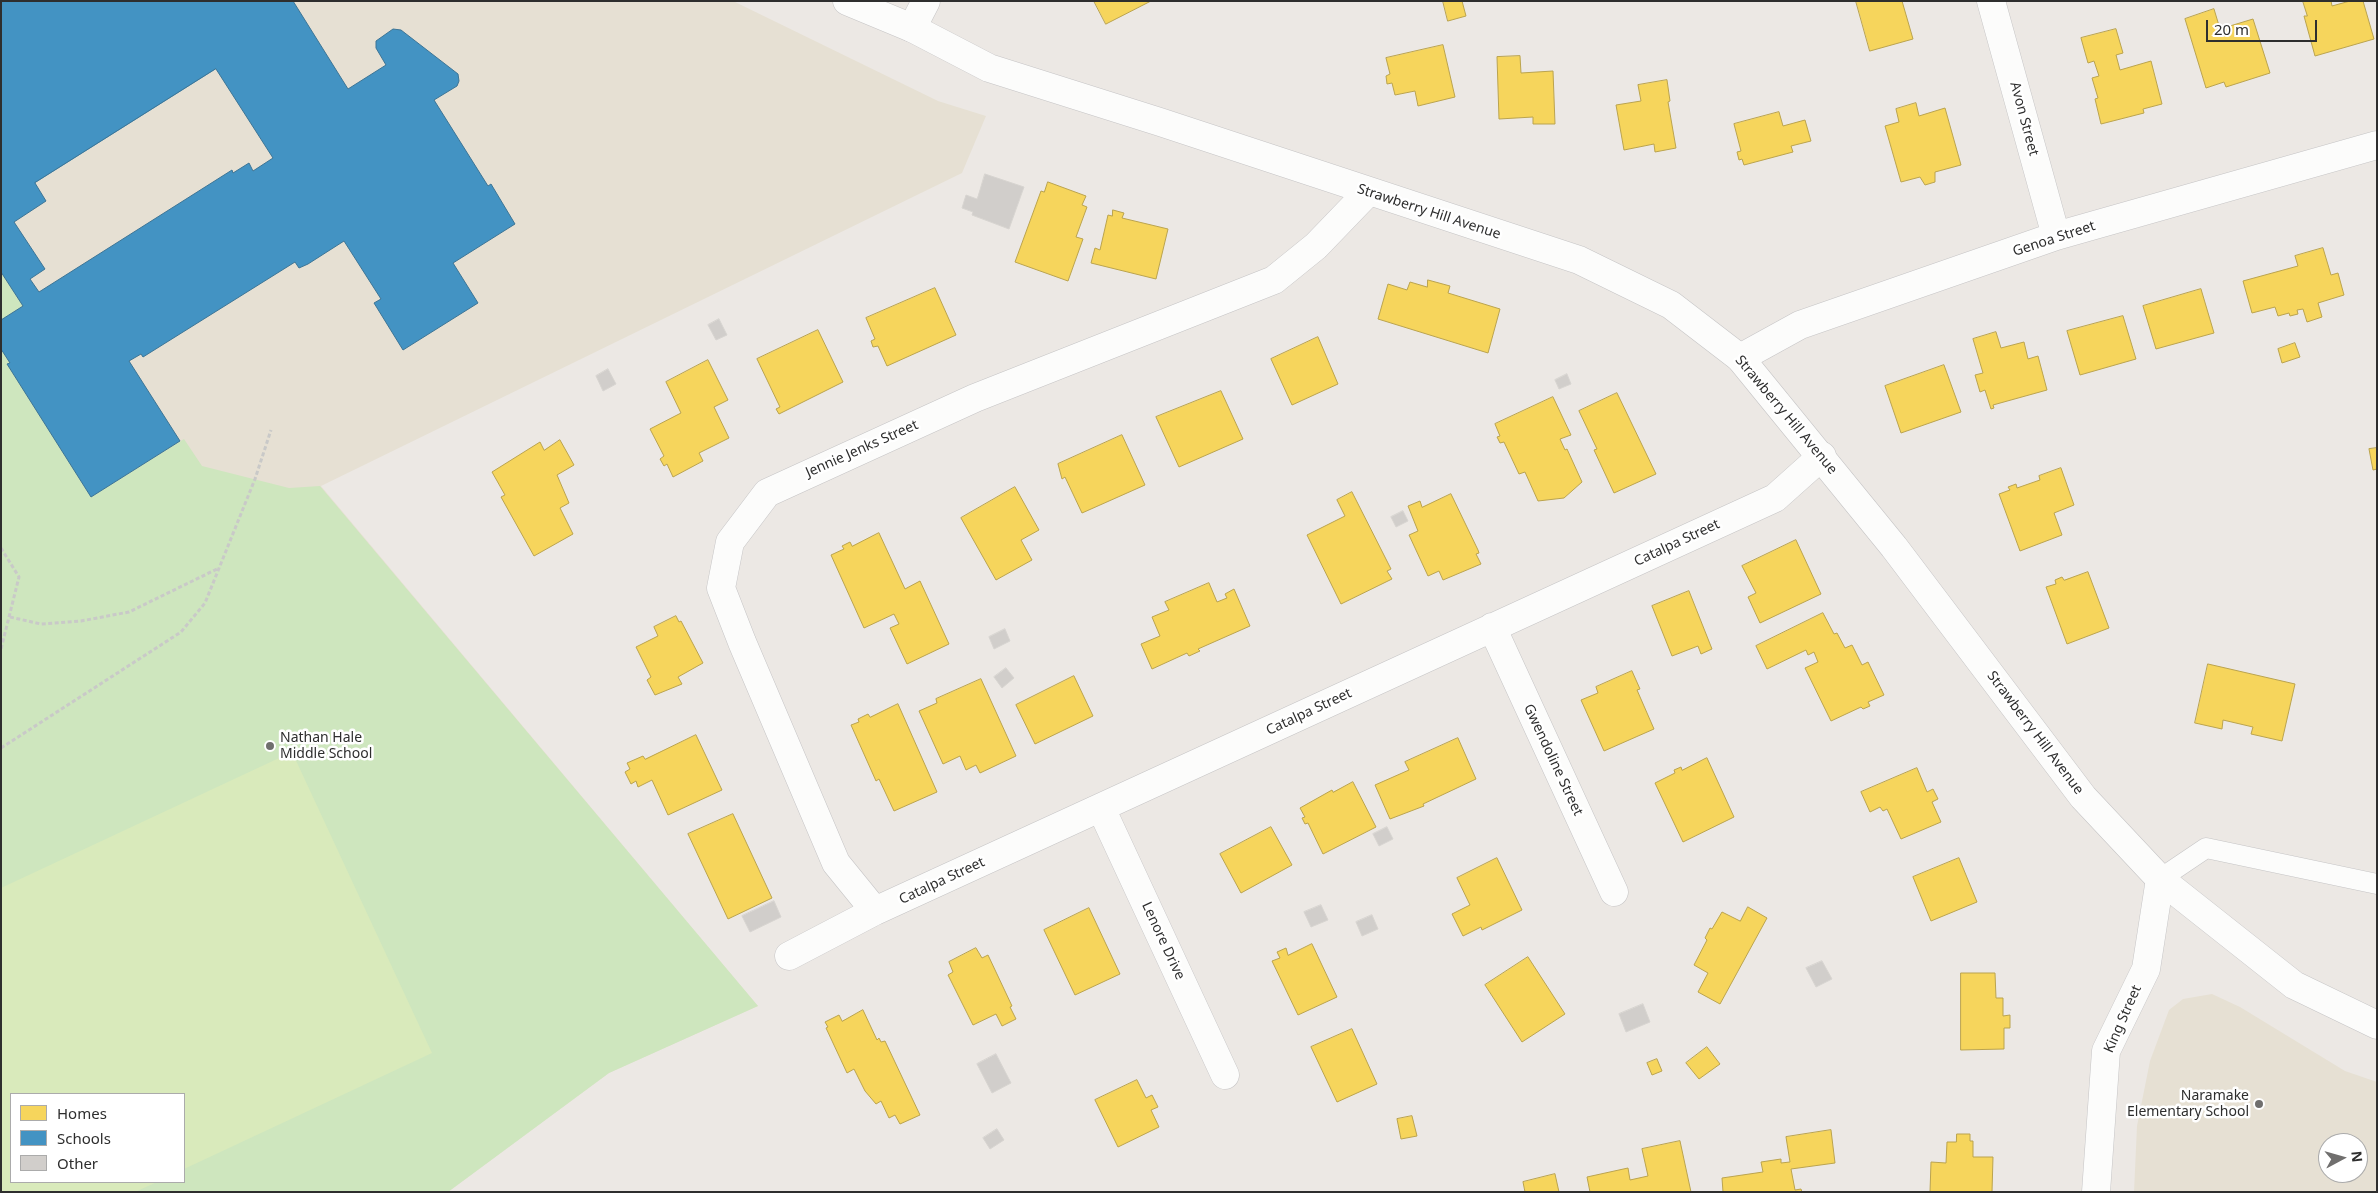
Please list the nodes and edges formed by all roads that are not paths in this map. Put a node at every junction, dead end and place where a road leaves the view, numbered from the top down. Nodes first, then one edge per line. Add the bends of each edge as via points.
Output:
1 (847, 1) edge
2 (926, 1) edge
3 (1991, 1) edge
4 (912, 28) junction
5 (2377, 145) edge
6 (1368, 192) junction
7 (2056, 236) junction
8 (1740, 358) junction
9 (1822, 456) junction
10 (1492, 627) junction
11 (1101, 808) junction
12 (2160, 879) junction
13 (2377, 884) edge
14 (1614, 892) dead end
15 (875, 912) junction
16 (789, 956) dead end
17 (2377, 1025) edge
18 (1225, 1075) dead end
19 (2096, 1192) edge

1 - 4 street, Strawberry Hill Avenue
2 - 4 street
3 - 7 street, Avon Street
4 - 6 street, Strawberry Hill Avenue via 989,68
5 - 7 street, Genoa Street
6 - 8 street, Strawberry Hill Avenue via 1579,260 1671,305
6 - 15 street, Jennie Jenks Street via 1316,246 1274,280 975,398 767,493 730,542 721,588 742,642 836,863
7 - 8 street, Genoa Street via 1800,325
8 - 9 street, Strawberry Hill Avenue
9 - 10 street, Catalpa Street via 1775,498
9 - 12 street, Strawberry Hill Avenue via 2083,797
10 - 11 street, Catalpa Street
10 - 14 street, Gwendoline Street
11 - 15 street, Catalpa Street
11 - 18 street, Lenore Drive
12 - 13 lane via 2206,848
12 - 17 street, Strawberry Hill Avenue via 2294,984
12 - 19 street, King Street via 2146,969 2106,1051
15 - 16 street, Catalpa Street

